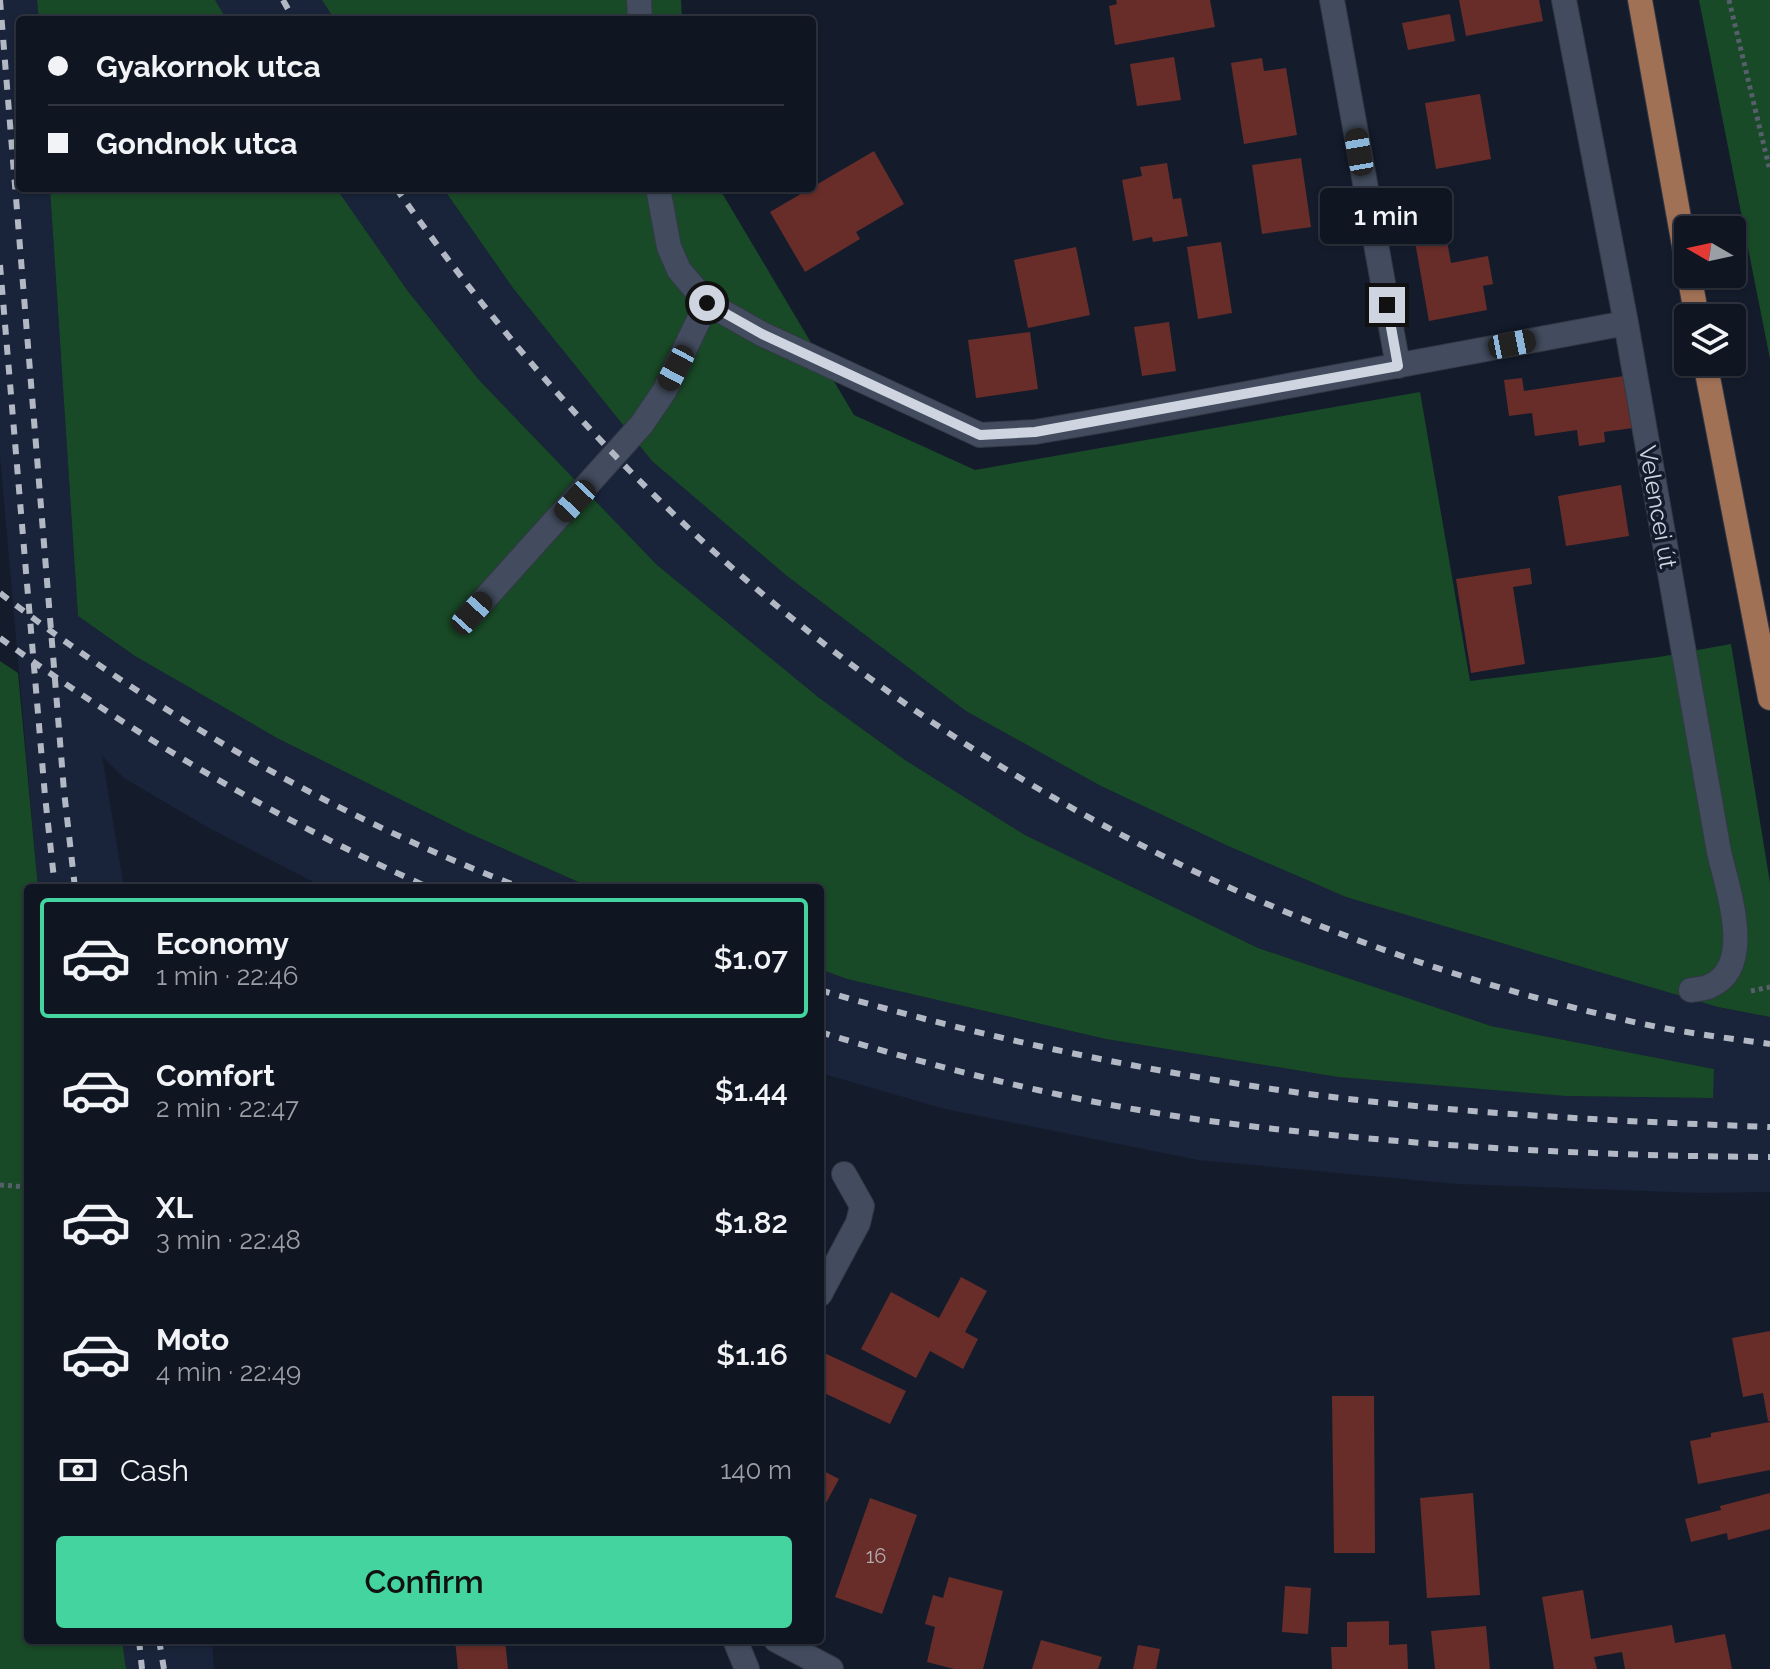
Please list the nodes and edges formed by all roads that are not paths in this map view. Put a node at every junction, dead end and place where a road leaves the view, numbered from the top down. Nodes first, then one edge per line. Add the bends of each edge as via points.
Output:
1 (1332, 0) edge
2 (1564, 0) edge
3 (1640, 0) edge
4 (659, 192) edge
5 (1678, 216) edge
6 (700, 296) junction
7 (1626, 323) junction
8 (1398, 366) junction
9 (1708, 376) edge
10 (472, 613) dead end
11 (1770, 698) edge
12 (1691, 990) dead end
13 (844, 1174) dead end
14 (824, 1287) edge
15 (737, 1644) edge
16 (784, 1644) edge
17 (747, 1669) edge
18 (831, 1669) edge

1 - 8 street
2 - 7 street, Velencei út
3 - 5 main road
4 - 6 street via 669,247
6 - 8 street via 762,334 980,435 1035,432
6 - 10 street via 671,379 642,424
7 - 8 street
7 - 12 street, Velencei út via 1737,938 1724,976 1711,986
9 - 11 main road
13 - 14 street via 862,1206
15 - 17 street
16 - 18 street

